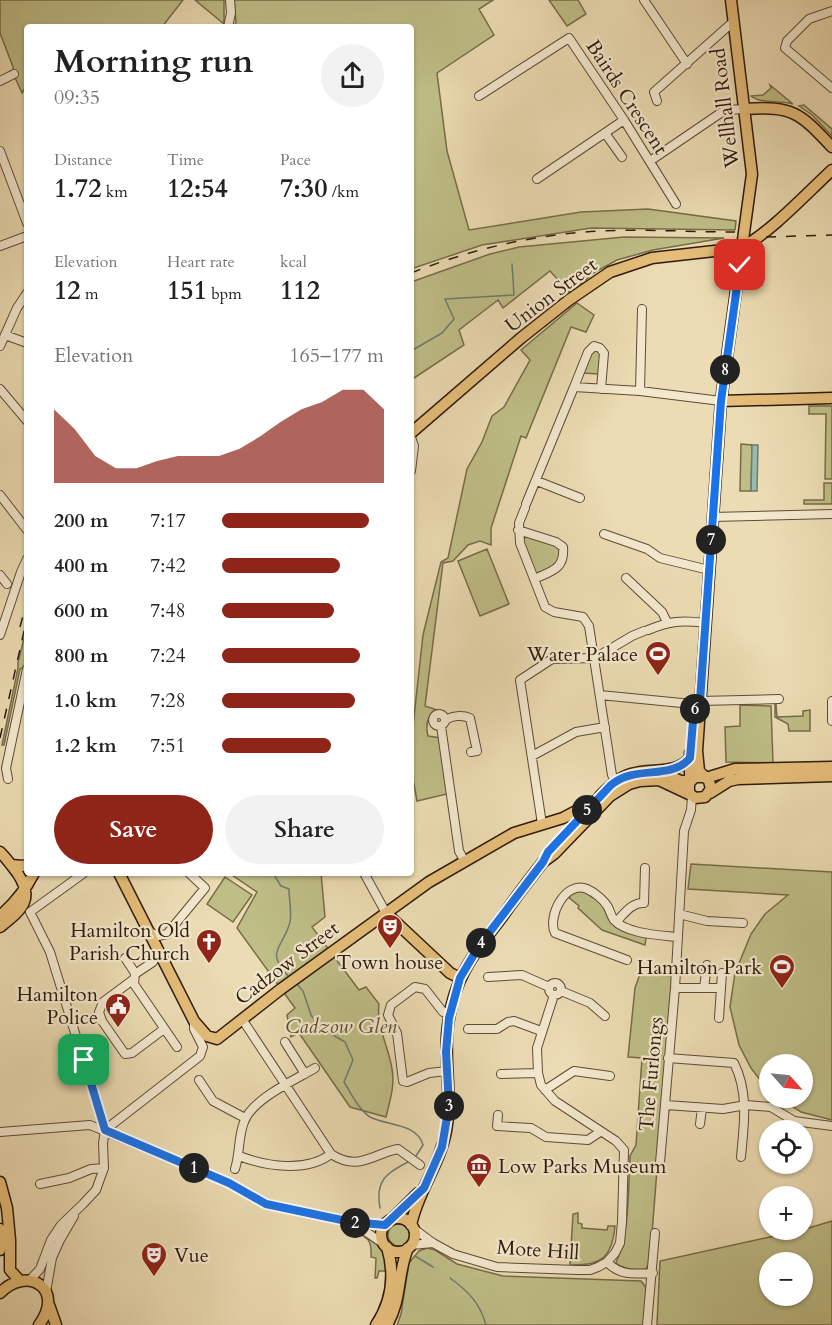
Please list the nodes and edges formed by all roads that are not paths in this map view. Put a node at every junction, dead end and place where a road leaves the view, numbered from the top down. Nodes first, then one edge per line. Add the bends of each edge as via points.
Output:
1 (230, 0) edge
2 (644, 0) edge
3 (731, 0) edge
4 (832, 11) edge
5 (733, 22) junction
6 (229, 24) edge
7 (687, 64) junction
8 (14, 74) dead end
9 (0, 81) edge
10 (832, 88) edge
11 (479, 96) dead end
12 (657, 101) dead end
13 (744, 109) junction
14 (624, 120) junction
15 (605, 133) junction
16 (832, 147) edge
17 (0, 152) edge
18 (622, 157) dead end
19 (650, 161) junction
20 (2, 164) edge
21 (832, 170) edge
22 (537, 179) dead end
23 (676, 204) dead end
24 (24, 216) edge
25 (24, 237) edge
26 (0, 246) edge
27 (741, 248) junction
28 (24, 298) edge
29 (642, 309) dead end
30 (5, 335) junction
31 (24, 342) edge
32 (0, 346) edge
33 (574, 387) junction
34 (0, 389) edge
35 (601, 389) junction
36 (640, 391) junction
37 (832, 398) edge
38 (721, 401) junction
39 (24, 417) edge
40 (414, 432) edge
41 (537, 481) junction
42 (0, 495) edge
43 (580, 498) dead end
44 (831, 513) edge
45 (712, 517) junction
46 (24, 526) edge
47 (518, 530) junction
48 (604, 534) dead end
49 (24, 565) edge
50 (709, 570) junction
51 (0, 575) edge
52 (626, 578) dead end
53 (534, 579) junction
54 (7, 584) dead end
55 (4, 606) edge
56 (667, 622) junction
57 (705, 622) junction
58 (0, 635) edge
59 (595, 658) junction
60 (24, 683) edge
61 (600, 695) junction
62 (779, 699) dead end
63 (700, 701) junction
64 (832, 701) edge
65 (832, 721) edge
66 (605, 727) junction
67 (471, 752) dead end
68 (532, 756) junction
69 (690, 758) junction
70 (832, 767) edge
71 (659, 772) junction
72 (832, 776) edge
73 (705, 777) junction
74 (8, 779) dead end
75 (616, 781) junction
76 (690, 781) junction
77 (708, 794) junction
78 (691, 795) junction
79 (597, 800) junction
80 (687, 820) junction
81 (542, 824) junction
82 (573, 830) junction
83 (0, 853) edge
84 (464, 860) junction
85 (12, 865) junction
86 (24, 866) edge
87 (645, 868) dead end
88 (32, 876) edge
89 (80, 876) edge
90 (121, 876) edge
91 (192, 876) edge
92 (366, 876) edge
93 (26, 889) junction
94 (18, 900) junction
95 (386, 913) junction
96 (679, 914) junction
97 (0, 916) edge
98 (616, 922) junction
99 (743, 923) dead end
100 (0, 927) edge
101 (150, 932) junction
102 (676, 937) junction
103 (159, 950) junction
104 (125, 958) dead end
105 (627, 960) dead end
106 (153, 962) junction
107 (707, 965) dead end
108 (167, 966) junction
109 (722, 973) dead end
110 (135, 977) junction
111 (488, 977) dead end
112 (460, 978) junction
113 (675, 988) junction
114 (704, 988) junction
115 (721, 988) junction
116 (557, 993) junction
117 (450, 1012) junction
118 (605, 1016) dead end
119 (242, 1018) junction
120 (719, 1018) dead end
121 (194, 1021) junction
122 (164, 1029) junction
123 (468, 1029) dead end
124 (541, 1031) junction
125 (285, 1042) dead end
126 (177, 1047) dead end
127 (668, 1058) junction
128 (315, 1068) dead end
129 (447, 1071) junction
130 (538, 1073) junction
131 (305, 1074) junction
132 (501, 1074) dead end
133 (610, 1076) dead end
134 (199, 1080) dead end
135 (286, 1086) junction
136 (545, 1089) junction
137 (666, 1105) junction
138 (746, 1106) junction
139 (702, 1108) junction
140 (498, 1115) dead end
141 (245, 1118) junction
142 (700, 1124) dead end
143 (832, 1126) edge
144 (105, 1130) junction
145 (0, 1132) edge
146 (600, 1132) junction
147 (331, 1155) junction
148 (239, 1156) junction
149 (741, 1157) dead end
150 (660, 1163) dead end
151 (420, 1166) dead end
152 (104, 1168) junction
153 (235, 1169) dead end
154 (0, 1182) edge
155 (40, 1184) dead end
156 (424, 1188) junction
157 (78, 1209) junction
158 (351, 1222) junction
159 (388, 1222) junction
160 (412, 1227) junction
161 (0, 1229) edge
162 (655, 1233) dead end
163 (432, 1243) junction
164 (385, 1245) junction
165 (410, 1247) junction
166 (0, 1250) edge
167 (607, 1262) junction
168 (653, 1273) junction
169 (24, 1281) junction
170 (46, 1292) junction
171 (0, 1293) edge
172 (49, 1304) junction
173 (39, 1325) edge
174 (56, 1325) edge
175 (376, 1325) edge
176 (387, 1325) edge
177 (648, 1325) edge

1 - 6 street
2 - 7 street
3 - 5 main road, Wellhall Road
4 - 10 street via 808,19 785,48
5 - 7 street
5 - 13 main road, Wellhall Road
7 - 12 street via 654,92
8 - 9 street
11 - 14 street, Bairds Crescent via 569,38
13 - 16 main road via 780,108 795,114
13 - 19 street via 725,110
13 - 27 main road, Wellhall Road via 752,174
14 - 15 street
14 - 19 street, Bairds Crescent
15 - 18 street
15 - 22 street
17 - 20 street
19 - 23 street, Bairds Crescent
20 - 24 street
21 - 27 main road
25 - 26 street
27 - 38 main road, Wellhall Road
27 - 40 main road, Union Street via 652,258 610,272 520,338
28 - 30 street
29 - 36 street
30 - 31 street
30 - 32 street
33 - 35 street
33 - 35 street via 594,346 604,353
33 - 41 street
34 - 39 street
35 - 36 street
36 - 38 street
37 - 38 main road
38 - 45 main road, Wellhall Road
41 - 43 street
41 - 47 street
42 - 46 street
44 - 45 street
45 - 50 main road, Wellhall Road
47 - 53 street
47 - 53 street via 564,548 561,564
48 - 50 street via 647,549 660,558
49 - 55 street
50 - 57 main road, Wellhall Road
51 - 54 street
52 - 56 street via 662,612
53 - 59 street via 548,609 578,615 587,621
55 - 58 street
56 - 57 street
56 - 59 street via 632,636
57 - 63 main road, Wellhall Road
59 - 61 street
59 - 68 street via 552,659 520,680
60 - 74 street via 6,768
61 - 63 street via 692,704
61 - 66 street
62 - 63 street
63 - 69 main road via 694,709
63 - 73 main road via 697,758 699,771
64 - 65 street
66 - 68 street via 576,732
66 - 75 street
67 - 84 street via 477,751 470,718 449,718 443,724 459,851
68 - 81 street
69 - 71 main road via 679,767
69 - 76 main road
70 - 73 main road via 735,769
71 - 75 main road via 635,773
71 - 76 main road
72 - 77 main road via 738,779
73 - 76 main road
73 - 77 main road via 710,785
75 - 79 main road
76 - 78 main road
77 - 78 main road via 698,799
77 - 80 street
78 - 80 street, The Furlongs
78 - 82 main road via 659,780 635,782 614,793
79 - 81 main road, Cadzow Street
79 - 82 main road
80 - 96 street, The Furlongs
81 - 84 main road, Cadzow Street via 514,833
82 - 112 main road via 548,852
83 - 85 main road
83 - 94 main road via 20,886
84 - 95 main road, Cadzow Street
85 - 86 main road
85 - 93 main road
87 - 98 street via 644,903 632,906
88 - 93 main road
89 - 144 street via 30,912 50,952
90 - 101 main road
91 - 101 street via 205,888 167,934 158,936
92 - 95 street
93 - 94 main road
93 - 100 main road via 22,908
94 - 97 main road
95 - 112 main road
95 - 119 main road, Cadzow Street
96 - 99 street via 707,921
96 - 102 street, The Furlongs
98 - 102 street via 649,934
98 - 105 street via 604,902 587,889 578,888 561,899 553,929 560,936
101 - 103 main road
102 - 113 street, The Furlongs
103 - 106 street
103 - 108 main road
104 - 110 street
106 - 108 street
106 - 110 street
107 - 114 street
108 - 121 main road
109 - 115 street
110 - 122 street via 134,984
110 - 122 street via 103,1002 99,1012 102,1021 125,1054
111 - 116 street via 522,975
112 - 117 main road
113 - 114 street
113 - 127 street, The Furlongs
114 - 115 street
115 - 120 street
116 - 118 street via 590,1003
116 - 124 street, Mote Hill
117 - 129 main road
117 - 129 street via 443,1012 423,988 414,988 391,1006 388,1015 397,1033 402,1080
119 - 121 main road, Cadzow Street via 217,1039 204,1034
119 - 135 street
121 - 144 street via 203,1047 200,1056
122 - 126 street
123 - 124 street via 497,1029 514,1022
124 - 130 street, Mote Hill
125 - 131 street
127 - 137 street, The Furlongs
127 - 138 street via 734,1063
128 - 131 street
129 - 156 main road via 446,1130
130 - 132 street
130 - 136 street, Mote Hill
131 - 135 street
133 - 136 street via 574,1071
134 - 141 street via 214,1102
135 - 141 street
135 - 147 street
136 - 146 street, Mote Hill via 555,1101
137 - 139 street
137 - 150 street, The Furlongs
138 - 139 street
138 - 143 street via 771,1107 794,1121
138 - 149 street
139 - 142 street
140 - 146 street via 497,1126 531,1128 546,1137 588,1140
141 - 148 street
144 - 145 street via 90,1125
144 - 152 street
144 - 158 street via 229,1183 266,1204
146 - 167 street, Mote Hill via 619,1144 625,1155 620,1243
147 - 148 street via 297,1166
147 - 151 street via 358,1162 400,1149
148 - 153 street
152 - 155 street
152 - 157 street via 96,1190
154 - 169 main road via 7,1208 10,1270
156 - 159 main road
156 - 160 main road via 414,1210
157 - 169 street via 53,1236 39,1269
157 - 170 street via 52,1258
158 - 159 street
158 - 164 street
159 - 160 main road via 402,1218
159 - 164 main road via 381,1236
160 - 163 street, Mote Hill
160 - 165 main road via 414,1238
161 - 166 main road
162 - 168 street
163 - 165 street
163 - 167 street, Mote Hill via 453,1254 500,1267 590,1270
164 - 165 main road via 397,1251
164 - 175 main road via 391,1266 391,1288
165 - 176 main road via 402,1264 398,1300
167 - 168 street, Mote Hill via 621,1273
168 - 177 street
169 - 170 main road via 38,1284
169 - 171 main road
170 - 172 main road
172 - 173 main road
172 - 174 main road

